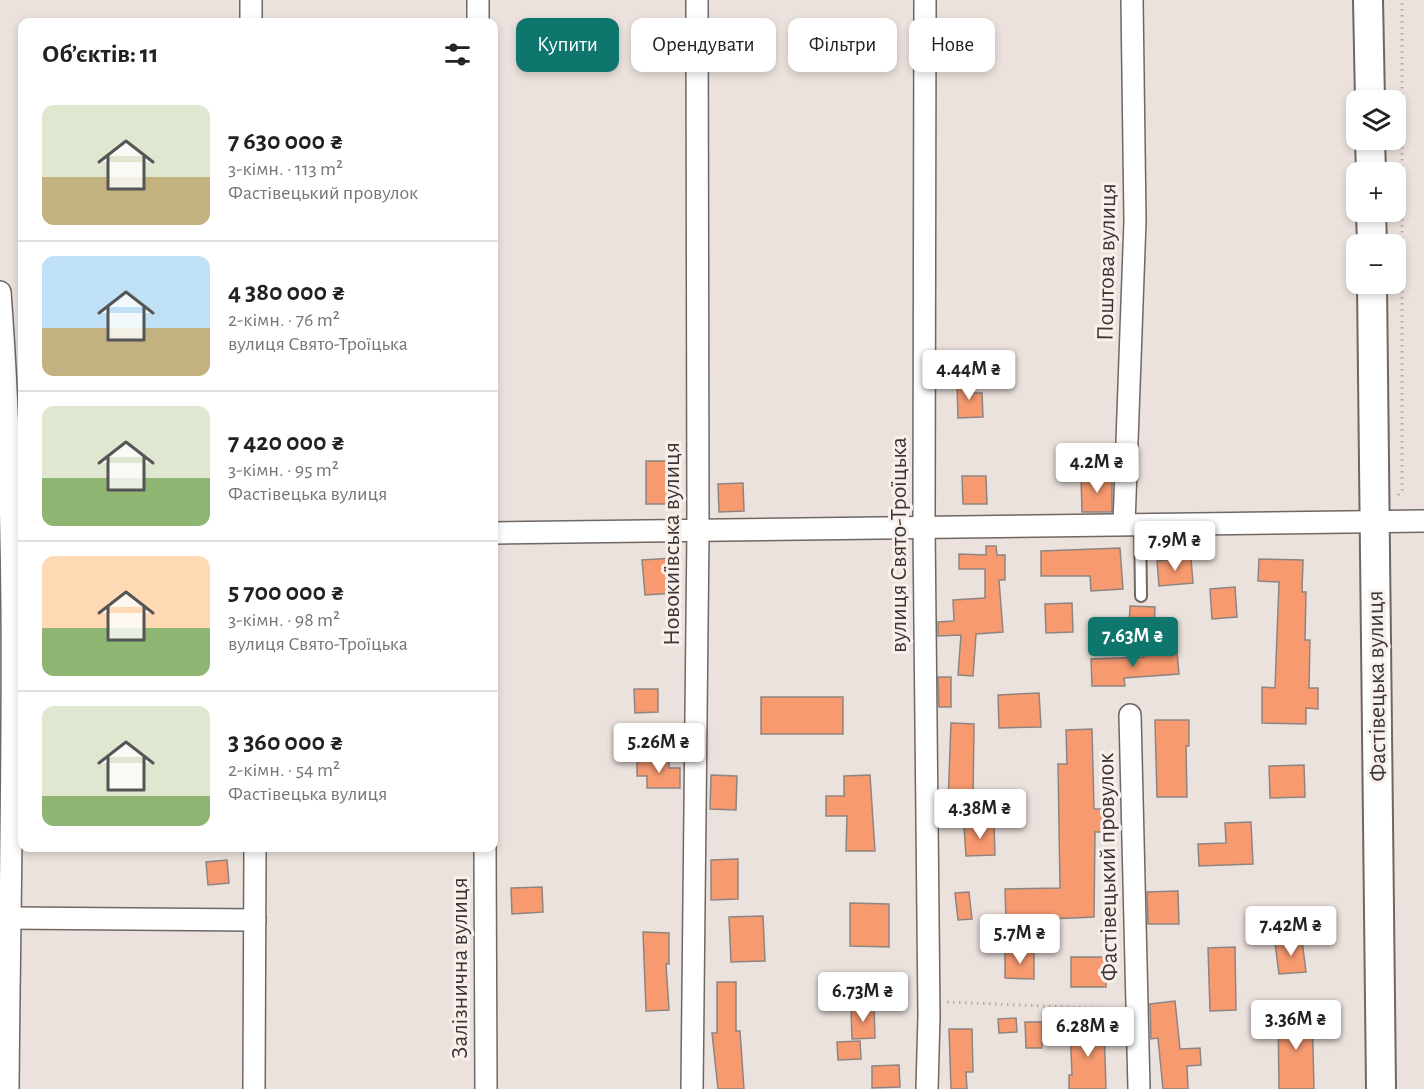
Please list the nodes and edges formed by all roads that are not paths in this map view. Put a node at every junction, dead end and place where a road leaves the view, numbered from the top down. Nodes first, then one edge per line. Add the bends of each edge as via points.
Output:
1 (250, 0) edge
2 (478, 0) edge
3 (696, 0) edge
4 (925, 0) edge
5 (1132, 0) edge
6 (1368, 0) edge
7 (251, 18) edge
8 (478, 18) edge
9 (1370, 90) edge
10 (0, 292) edge
11 (1372, 294) edge
12 (9, 349) edge
13 (1376, 520) junction
14 (1424, 520) edge
15 (1132, 524) junction
16 (924, 526) junction
17 (698, 531) junction
18 (498, 533) edge
19 (1141, 596) dead end
20 (1130, 715) dead end
21 (255, 852) edge
22 (485, 852) edge
23 (9, 918) junction
24 (255, 920) junction
25 (8, 1089) edge
26 (254, 1089) edge
27 (486, 1089) edge
28 (692, 1089) edge
29 (927, 1089) edge
30 (1139, 1089) edge
31 (1381, 1089) edge

1 - 7 street
2 - 8 street
3 - 17 street, Новокиївська вулиця
4 - 16 street, вулиця Свято-Троїцька
5 - 15 street, Поштова вулиця
6 - 9 main road
10 - 12 street
11 - 13 main road, Фастівецька вулиця
12 - 23 street
13 - 14 street
13 - 15 street
13 - 31 main road, Фастівецька вулиця
15 - 16 street
15 - 19 lane
16 - 17 street
16 - 29 street, вулиця Свято-Троїцька
17 - 18 street
17 - 28 street, Новокиївська вулиця
20 - 30 street, Фастівецький провулок
21 - 24 street
22 - 27 street, Залізнична вулиця
23 - 24 street
23 - 25 street
24 - 26 street

